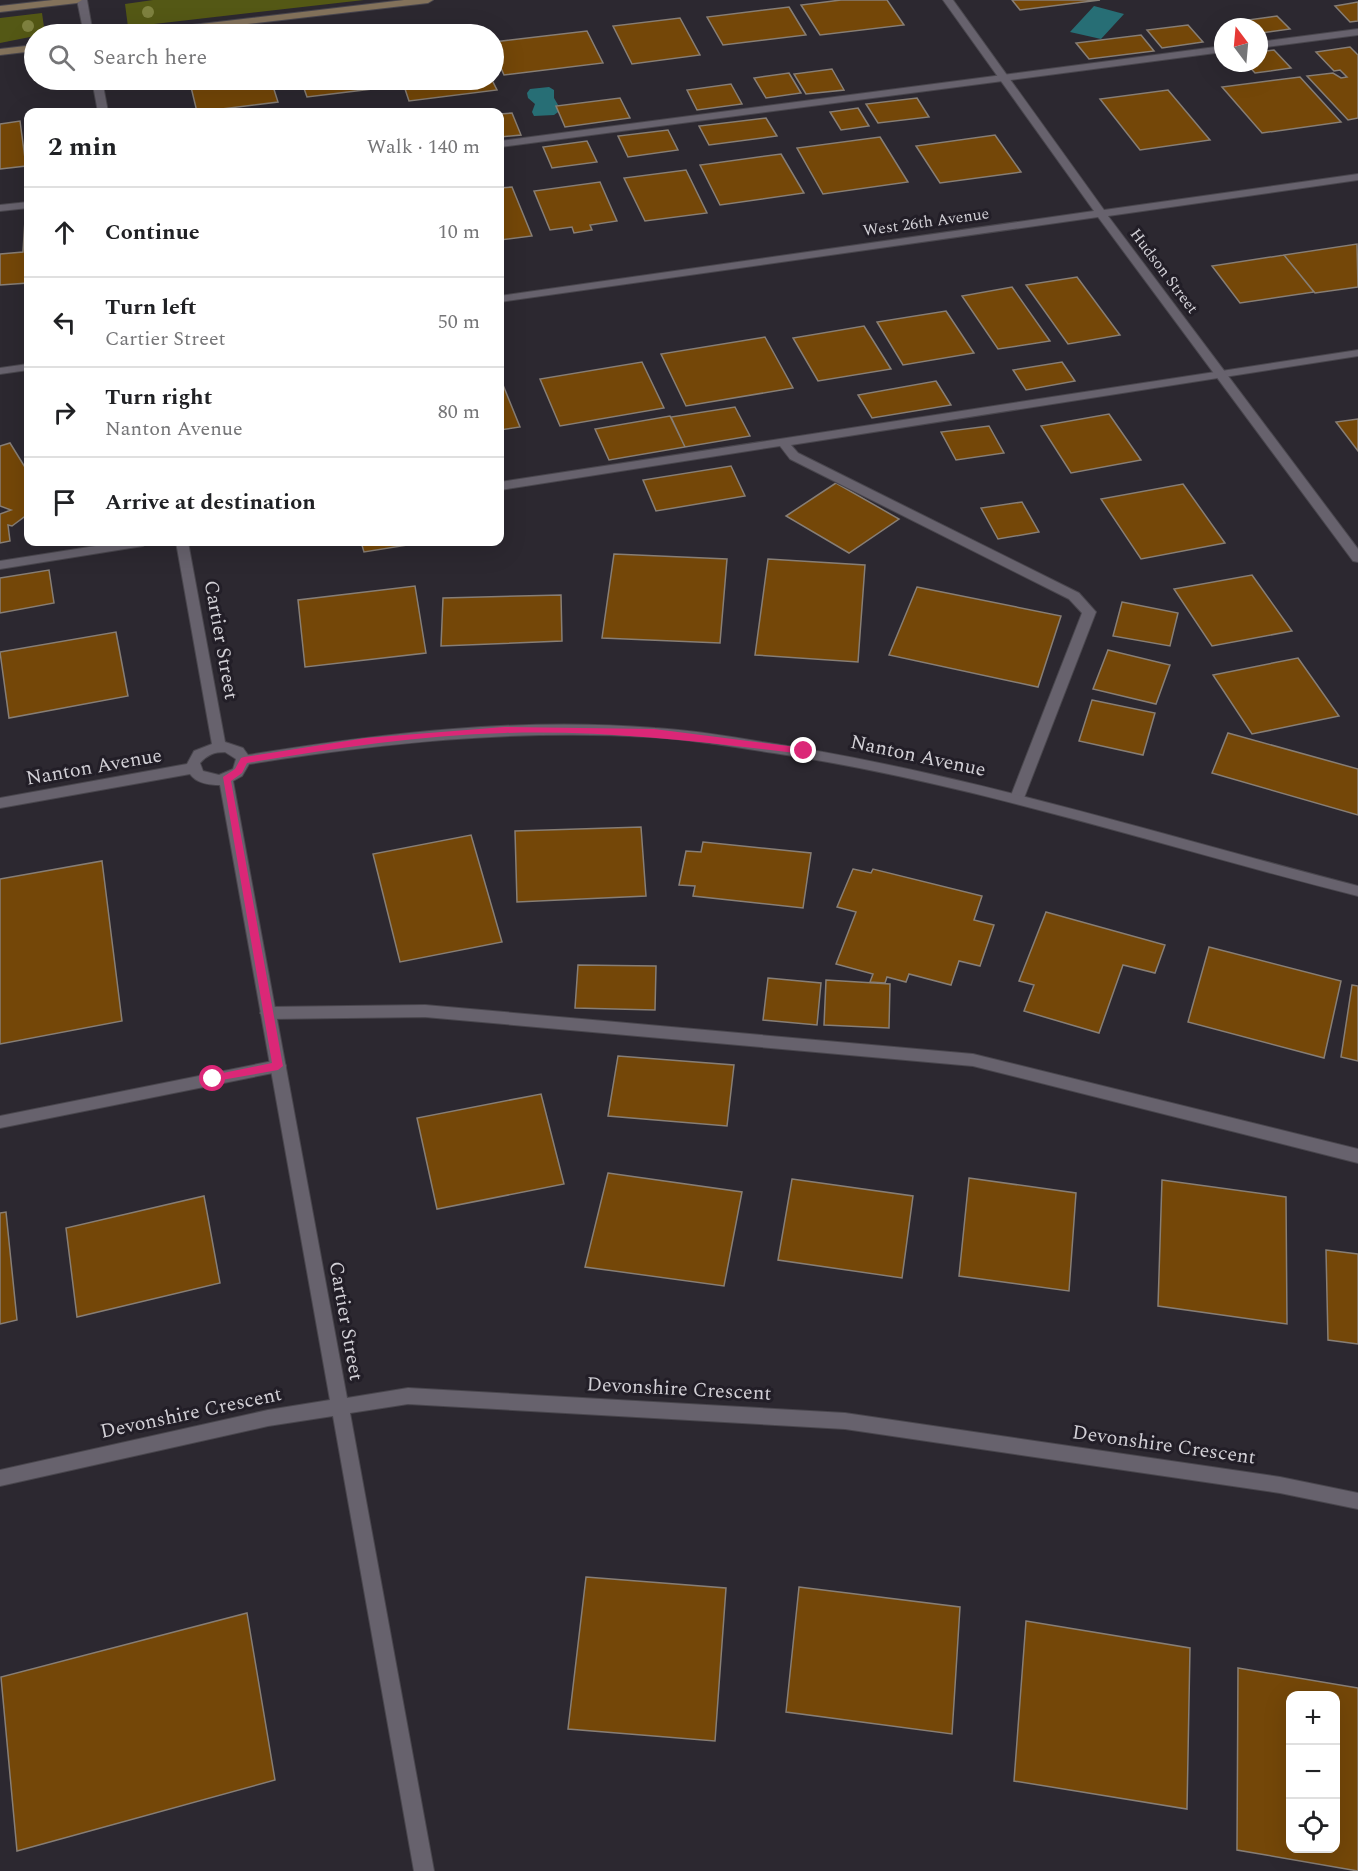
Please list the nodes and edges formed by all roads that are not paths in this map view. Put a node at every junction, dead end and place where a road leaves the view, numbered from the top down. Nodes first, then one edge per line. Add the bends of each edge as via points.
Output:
1 (77, 0) edge
2 (82, 0) edge
3 (428, 0) edge
4 (948, 0) edge
5 (0, 9) edge
6 (87, 24) edge
7 (225, 24) edge
8 (1358, 32) edge
9 (1268, 44) edge
10 (24, 49) edge
11 (1214, 50) edge
12 (0, 52) edge
13 (1006, 78) junction
14 (99, 90) edge
15 (102, 108) edge
16 (504, 143) edge
17 (1358, 177) edge
18 (24, 205) edge
19 (0, 208) edge
20 (1101, 214) junction
21 (504, 298) edge
22 (1358, 352) edge
23 (24, 368) edge
24 (0, 371) edge
25 (1221, 374) junction
26 (783, 442) junction
27 (504, 485) edge
28 (118, 546) edge
29 (183, 546) edge
30 (1358, 558) edge
31 (0, 565) edge
32 (219, 746) junction
33 (244, 760) junction
34 (194, 768) junction
35 (226, 779) junction
36 (1017, 798) junction
37 (0, 803) edge
38 (1358, 891) edge
39 (268, 1013) junction
40 (278, 1066) junction
41 (0, 1122) edge
42 (1358, 1156) edge
43 (340, 1406) junction
44 (0, 1478) edge
45 (1358, 1501) edge
46 (424, 1871) edge

1 - 5 main road
2 - 6 street
3 - 7 main road
4 - 13 street, Hudson Street
8 - 9 street
10 - 12 main road
11 - 13 street
13 - 16 street
13 - 20 street, Hudson Street
14 - 15 street
17 - 20 street, West 26th Avenue
18 - 19 street
20 - 21 street, West 26th Avenue
20 - 25 street, Hudson Street
22 - 25 street
23 - 24 street
25 - 26 street
25 - 30 street, Hudson Street
26 - 27 street
26 - 36 street via 794,456 1074,596 1089,612
28 - 31 street
29 - 32 street, Cartier Street
32 - 33 street via 233,748
32 - 34 street via 200,754
33 - 35 street via 239,771
33 - 36 street, Nanton Avenue via 366,741 504,730 654,732 804,751
34 - 35 street via 202,778
34 - 37 street, Nanton Avenue
35 - 39 street, Cartier Street
36 - 38 street, Nanton Avenue
39 - 40 street, Cartier Street
39 - 42 street via 425,1011 973,1060
40 - 41 street
40 - 43 street, Cartier Street
43 - 44 street, Devonshire Crescent via 268,1418
43 - 45 street, Devonshire Crescent via 408,1396 845,1421 1280,1485
43 - 46 street, Cartier Street

